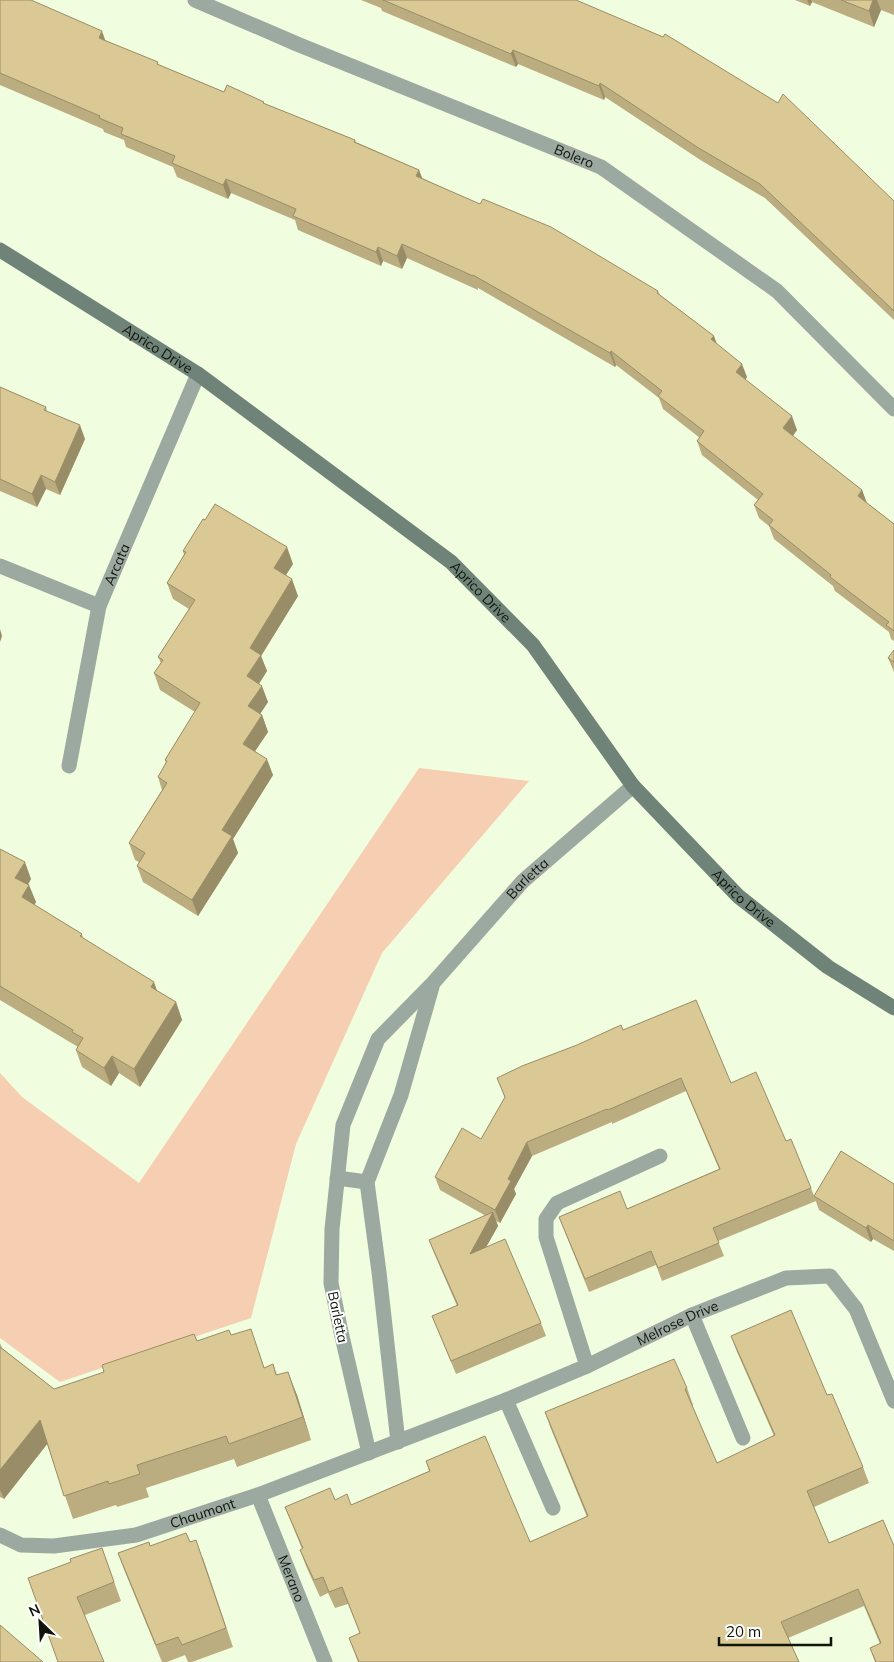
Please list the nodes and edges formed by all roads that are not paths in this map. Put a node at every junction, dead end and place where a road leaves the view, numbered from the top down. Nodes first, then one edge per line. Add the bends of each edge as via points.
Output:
1 (195, 0) edge
2 (0, 250) edge
3 (198, 374) junction
4 (894, 409) edge
5 (0, 566) edge
6 (98, 606) junction
7 (69, 766) dead end
8 (633, 786) junction
9 (433, 983) junction
10 (894, 1008) edge
11 (660, 1156) dead end
12 (337, 1178) junction
13 (367, 1182) junction
14 (692, 1315) junction
15 (587, 1366) junction
16 (506, 1400) junction
17 (894, 1401) edge
18 (743, 1438) dead end
19 (398, 1442) junction
20 (369, 1453) junction
21 (258, 1495) junction
22 (553, 1508) dead end
23 (0, 1535) edge
24 (325, 1662) edge

1 - 4 street, Bolero via 601,167 777,292
2 - 3 street, Aprico Drive
3 - 6 street, Arcata
3 - 8 street, Aprico Drive via 452,562 533,645
5 - 6 street
6 - 7 street, Arcata
8 - 9 street, Barletta via 523,881
8 - 10 street, Aprico Drive via 738,896 828,968
9 - 12 street, Barletta via 378,1039 342,1125
9 - 13 street, Barletta via 401,1095
11 - 15 street via 557,1204 546,1219 546,1237
12 - 13 street
12 - 20 street, Barletta via 331,1284
13 - 19 street, Barletta
14 - 15 street, Melrose Drive
14 - 17 street, Melrose Drive via 786,1278 830,1276 856,1309
14 - 18 street
15 - 16 street, Melrose Drive
16 - 19 street, Melrose Drive
16 - 22 street
19 - 20 street, Chaumont
20 - 21 street, Chaumont
21 - 23 street, Chaumont via 136,1535 54,1546 21,1545
21 - 24 street, Merano

